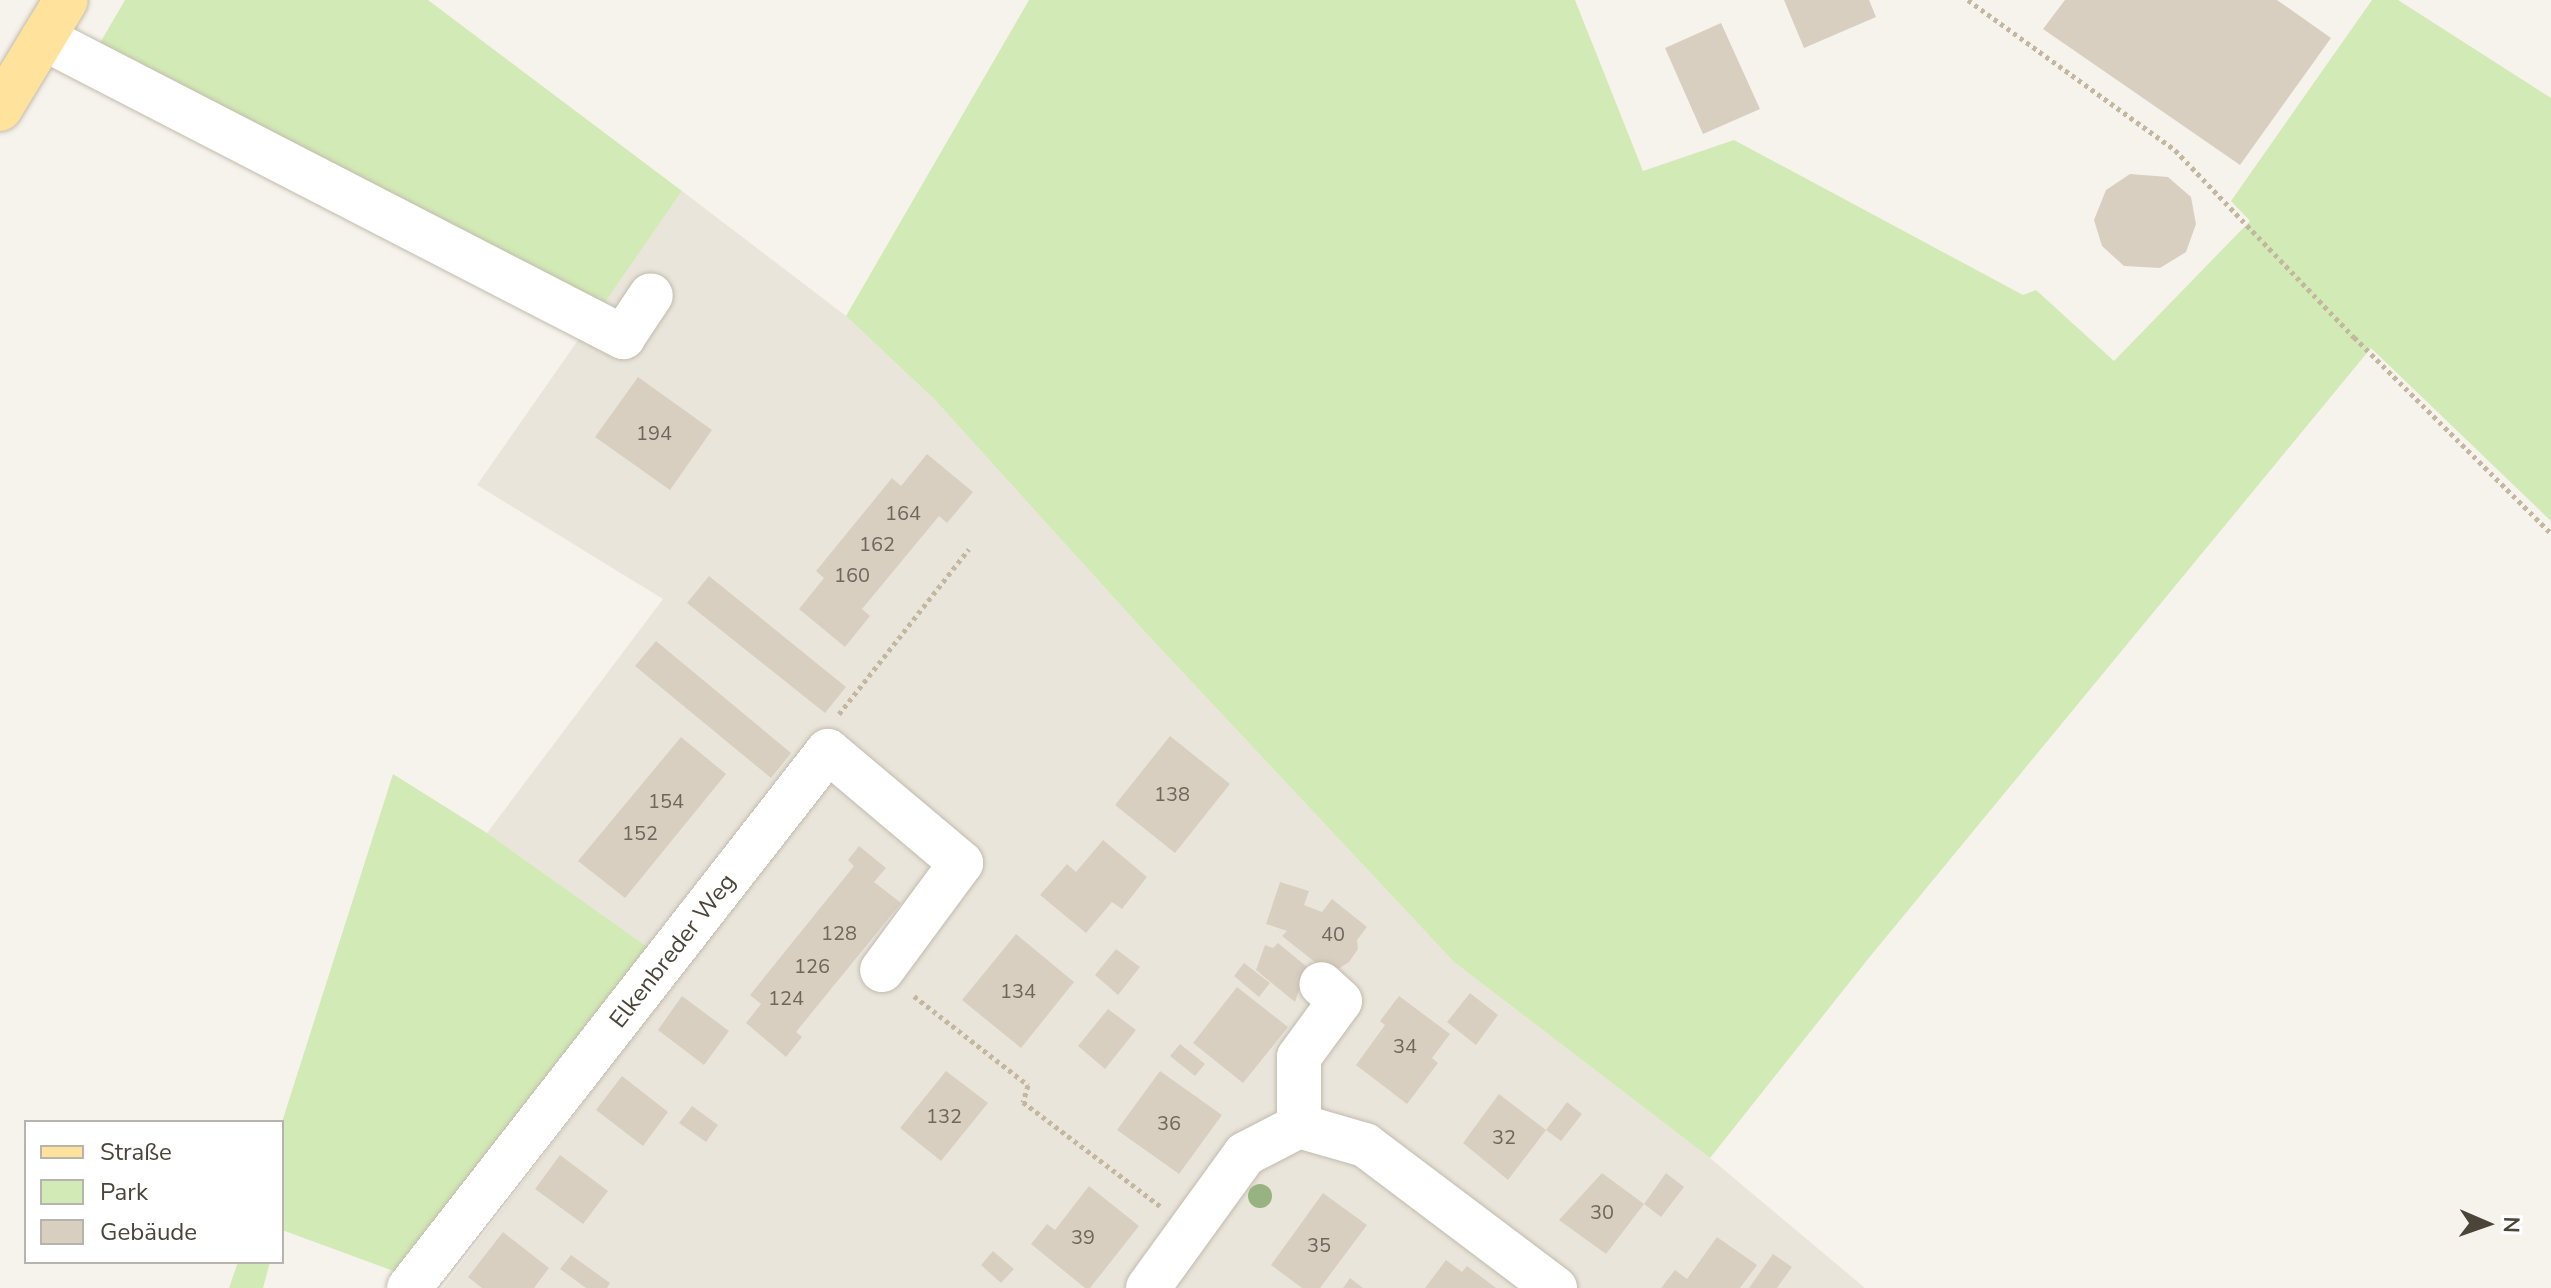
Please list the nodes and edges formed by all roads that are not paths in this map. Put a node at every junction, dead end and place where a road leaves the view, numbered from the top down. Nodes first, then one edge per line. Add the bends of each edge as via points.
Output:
1 (66, 0) edge
2 (43, 38) junction
3 (0, 109) edge
4 (651, 295) dead end
5 (882, 970) road end
6 (1321, 984) dead end
7 (1299, 1126) junction
8 (409, 1288) edge
9 (1148, 1288) edge
10 (1555, 1288) edge

1 - 2 main road
2 - 3 main road
2 - 4 street via 623,337
5 - 8 street, Elkenbreder Weg via 961,863 828,751
6 - 7 street via 1340,1001 1299,1057
7 - 9 street via 1245,1154
7 - 10 street via 1365,1145

